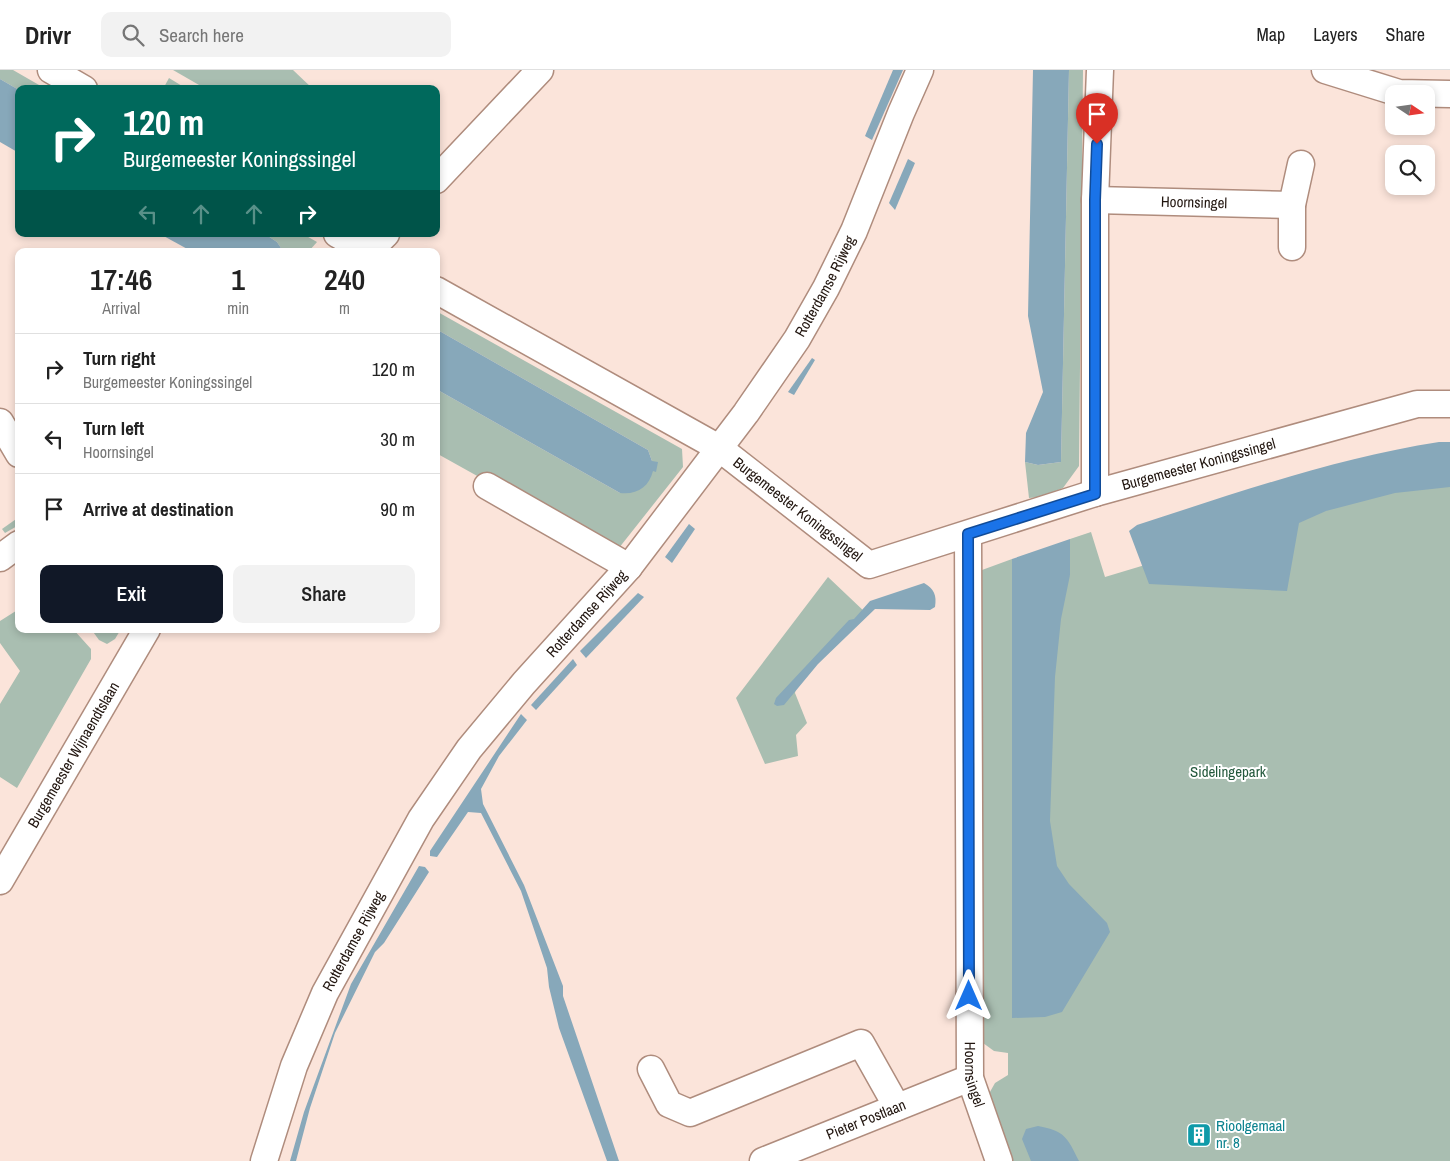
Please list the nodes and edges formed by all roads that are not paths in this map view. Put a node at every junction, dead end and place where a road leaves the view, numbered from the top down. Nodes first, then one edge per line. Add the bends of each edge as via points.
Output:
1 (51, 70) edge
2 (540, 70) edge
3 (920, 70) edge
4 (1100, 70) edge
5 (1326, 70) edge
6 (77, 85) edge
7 (1450, 94) edge
8 (1301, 164) dead end
9 (440, 176) edge
10 (1095, 200) junction
11 (1292, 206) junction
12 (342, 237) edge
13 (383, 237) edge
14 (1292, 247) dead end
15 (363, 248) edge
16 (371, 248) edge
17 (440, 292) edge
18 (1450, 404) edge
19 (0, 422) edge
20 (15, 447) edge
21 (719, 448) junction
22 (487, 486) dead end
23 (1095, 494) junction
24 (968, 534) junction
25 (15, 547) edge
26 (0, 558) edge
27 (629, 567) junction
28 (146, 633) edge
29 (0, 881) edge
30 (651, 1069) dead end
31 (970, 1078) junction
32 (897, 1108) junction
33 (264, 1161) edge
34 (763, 1161) edge
35 (999, 1161) edge

1 - 6 street
2 - 9 street
3 - 21 street, Rotterdamse Rijweg via 854,231 826,288 797,339
4 - 10 street
5 - 7 street via 1399,93
8 - 11 street
10 - 11 street, Hoornsingel
10 - 23 street
11 - 14 street
12 - 15 street
13 - 16 street
17 - 21 street, Burgemeester Koningssingel
18 - 23 street, Burgemeester Koningssingel via 1417,404
19 - 20 street
21 - 24 street, Burgemeester Koningssingel via 869,565
21 - 27 street, Rotterdamse Rijweg
22 - 27 street
23 - 24 street, Burgemeester Koningssingel
24 - 31 street, Hoornsingel
25 - 26 street
27 - 33 street, Rotterdamse Rijweg via 468,749 421,819 326,993 294,1066
28 - 29 street, Burgemeester Wijnaendtslaan
30 - 32 street via 669,1104 690,1113 861,1043
31 - 32 street, Pieter Postlaan
31 - 35 street, Hoornsingel
32 - 34 street, Pieter Postlaan

